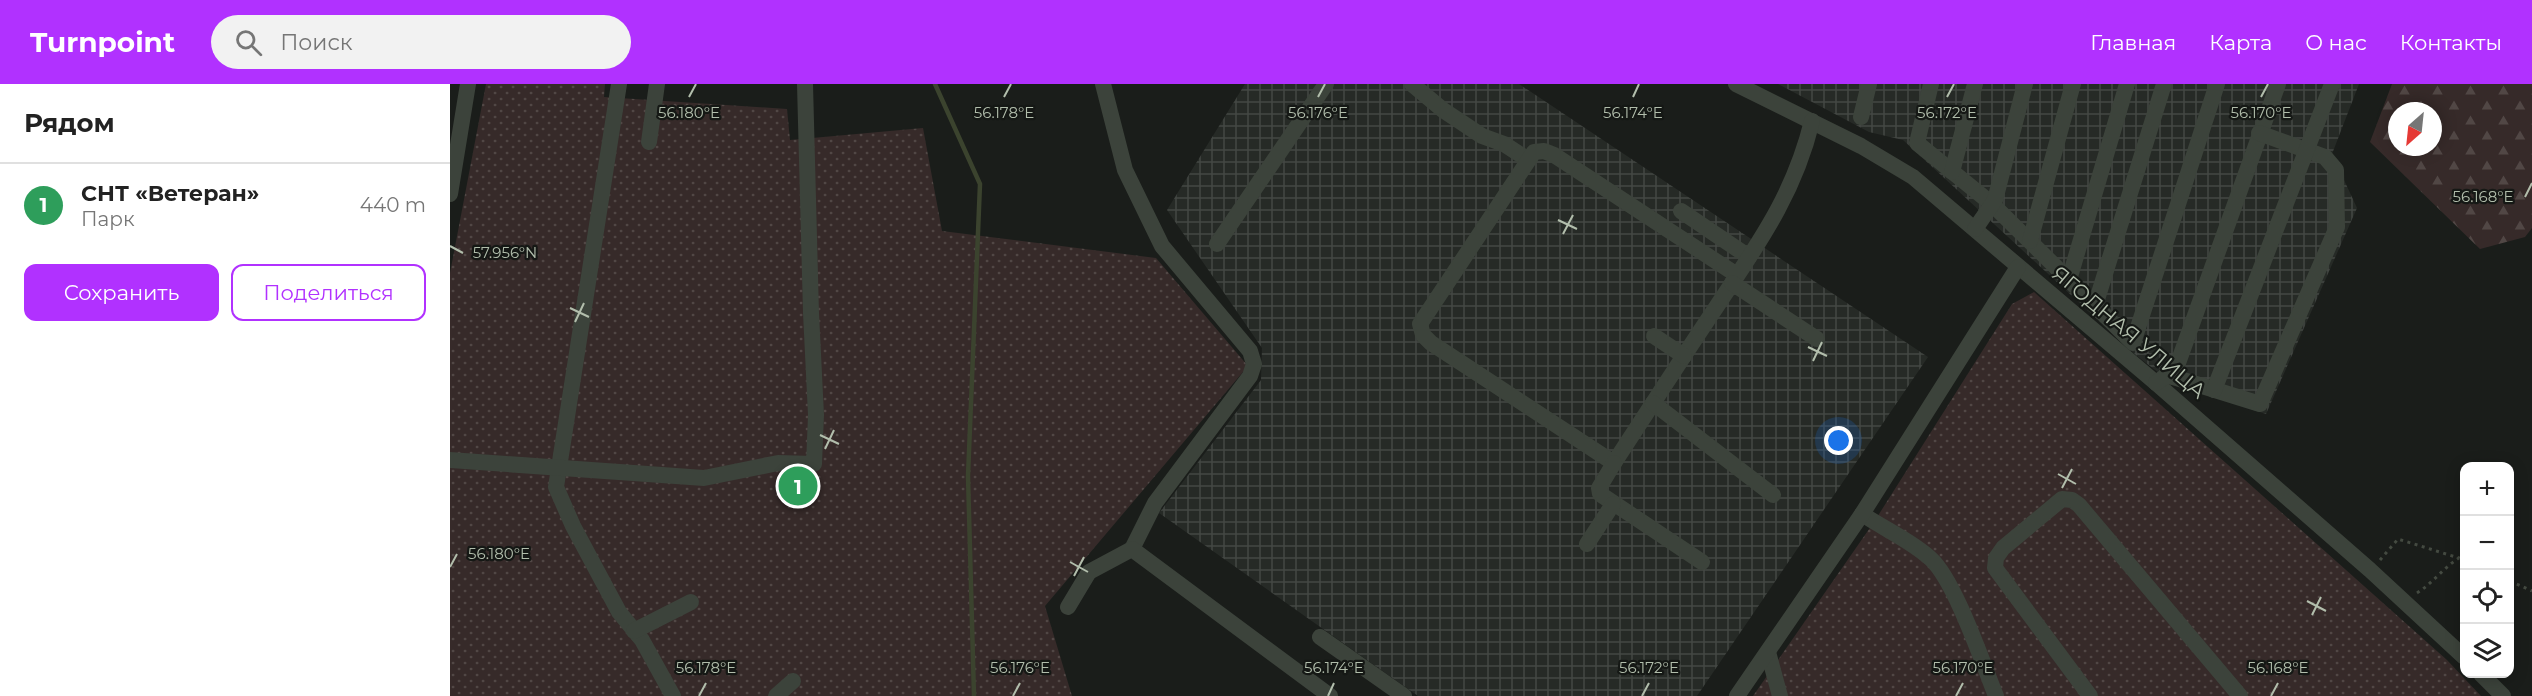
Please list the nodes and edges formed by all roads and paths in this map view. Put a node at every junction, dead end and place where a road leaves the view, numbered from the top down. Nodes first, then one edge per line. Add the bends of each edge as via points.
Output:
1 (468, 84) edge
2 (619, 84) edge
3 (657, 84) edge
4 (805, 84) edge
5 (1103, 84) edge
6 (1326, 84) edge
7 (1413, 84) edge
8 (1736, 84) edge
9 (1868, 84) edge
10 (1931, 84) edge
11 (1975, 84) edge
12 (2025, 84) edge
13 (2073, 84) edge
14 (2127, 84) edge
15 (2164, 84) edge
16 (2217, 84) edge
17 (2278, 84) edge
18 (2332, 84) edge
19 (1755, 88) edge
20 (1861, 117) dead end
21 (1812, 121) junction
22 (2259, 133) junction
23 (649, 142) dead end
24 (2305, 150) junction
25 (1527, 159) junction
26 (1952, 172) junction
27 (450, 194) edge
28 (1992, 204) junction
29 (1681, 212) dead end
30 (1975, 229) junction
31 (2030, 241) junction
32 (1217, 244) dead end
33 (1749, 257) junction
34 (2018, 267) junction
35 (1734, 279) junction
36 (2069, 280) junction
37 (2095, 306) junction
38 (1654, 336) dead end
39 (1817, 339) dead end
40 (1684, 356) junction
41 (2173, 377) junction
42 (2156, 383) junction
43 (2214, 390) junction
44 (1653, 403) junction
45 (450, 460) edge
46 (1614, 463) junction
47 (557, 468) junction
48 (1773, 495) dead end
49 (1613, 504) junction
50 (1862, 514) junction
51 (1587, 544) dead end
52 (1132, 549) junction
53 (2459, 558) joint
54 (1702, 562) dead end
55 (2370, 570) junction
56 (2514, 583) edge
57 (2532, 591) edge
58 (2403, 601) junction
59 (691, 602) dead end
60 (1068, 607) dead end
61 (634, 631) junction
62 (1320, 637) dead end
63 (1768, 652) junction
64 (2460, 653) edge
65 (2485, 678) edge
66 (793, 681) dead end
67 (673, 696) edge
68 (776, 696) edge
69 (1330, 696) edge
70 (1404, 696) edge
71 (1737, 696) edge
72 (1780, 696) edge
73 (1996, 696) edge
74 (2090, 696) edge
75 (2240, 696) edge
76 (2503, 696) edge

1 - 27 street
2 - 47 street
3 - 23 street
4 - 47 street via 816,415 814,464 778,463 704,478
5 - 52 street via 1125,170 1162,246 1250,351 1254,364 1250,376 1155,503
6 - 32 street
7 - 25 street via 1463,123
8 - 19 street, ЯГОДНАЯ УЛИЦА
9 - 20 street
10 - 26 street via 1917,143
11 - 26 street
12 - 28 street
13 - 31 street
14 - 36 street
15 - 37 street
16 - 37 street via 2133,343
17 - 22 street
18 - 24 street
19 - 21 street, ЯГОДНАЯ УЛИЦА
21 - 30 street, ЯГОДНАЯ УЛИЦА via 1912,177
21 - 33 street via 1803,158 1780,210
22 - 24 street
22 - 41 street
24 - 43 street
24 - 43 street via 2325,157 2336,170 2337,227 2260,404
25 - 35 street via 1534,152 1554,155
25 - 46 street via 1426,312 1420,324 1423,335
26 - 28 street
28 - 30 street
28 - 31 street
29 - 33 street
30 - 34 street, ЯГОДНАЯ УЛИЦА
31 - 36 street
33 - 35 street
34 - 42 street, ЯГОДНАЯ УЛИЦА
34 - 50 street
35 - 39 street
35 - 40 street
36 - 37 street
38 - 40 street
40 - 44 street
41 - 42 street via 2167,375
41 - 43 street
42 - 55 street, ЯГОДНАЯ УЛИЦА
44 - 46 street
44 - 48 street
45 - 47 street
46 - 49 street via 1599,488 1600,494
47 - 61 street via 556,487 573,526 619,612
49 - 51 street
49 - 54 street
50 - 63 street
50 - 73 street via 1931,559 1942,573
52 - 60 street via 1089,572
52 - 69 street
53 - 55 path via 2398,540
53 - 58 path via 2443,568 2428,586
55 - 58 street, ЯГОДНАЯ УЛИЦА
56 - 57 path
58 - 64 street, ЯГОДНАЯ УЛИЦА
59 - 61 street
61 - 67 street
62 - 70 street
63 - 71 street
63 - 72 street
65 - 76 street
66 - 68 street
74 - 75 street via 1995,567 2003,548 2062,499 2079,506

